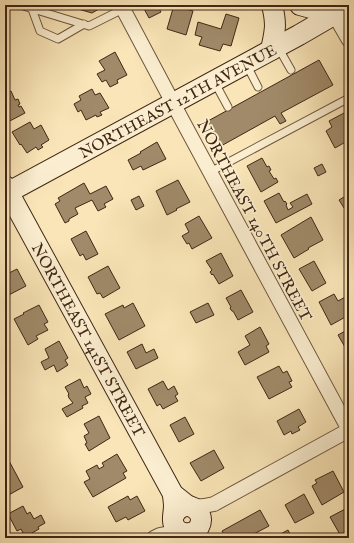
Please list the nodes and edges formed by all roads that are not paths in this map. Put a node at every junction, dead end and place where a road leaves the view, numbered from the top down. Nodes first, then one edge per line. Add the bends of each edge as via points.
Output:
1 (20, 5) edge
2 (272, 5) edge
3 (300, 5) edge
4 (122, 6) edge
5 (32, 9) junction
6 (340, 11) edge
7 (84, 24) junction
8 (349, 40) edge
9 (274, 48) junction
10 (246, 64) junction
11 (291, 70) dead end
12 (214, 81) junction
13 (258, 87) dead end
14 (349, 98) edge
15 (173, 103) junction
16 (228, 107) dead end
17 (210, 172) junction
18 (6, 191) edge
19 (349, 430) edge
20 (187, 521) edge
21 (157, 536) edge

1 - 5 lane
2 - 9 street via 276,27
3 - 6 street
4 - 7 lane via 89,26
4 - 15 street, NORTHEAST 140TH STREET
5 - 7 lane
5 - 7 lane via 40,31 58,39
6 - 8 street
6 - 9 street, NORTHEAST 12TH AVENUE
9 - 10 street, NORTHEAST 12TH AVENUE
9 - 11 lane
10 - 12 street, NORTHEAST 12TH AVENUE
10 - 13 lane
12 - 15 street, NORTHEAST 12TH AVENUE
12 - 16 lane
14 - 17 lane
15 - 17 street, NORTHEAST 140TH STREET
15 - 18 street, NORTHEAST 12TH AVENUE
17 - 19 street, NORTHEAST 140TH STREET
18 - 20 street, NORTHEAST 141ST STREET
19 - 20 street
20 - 21 street

